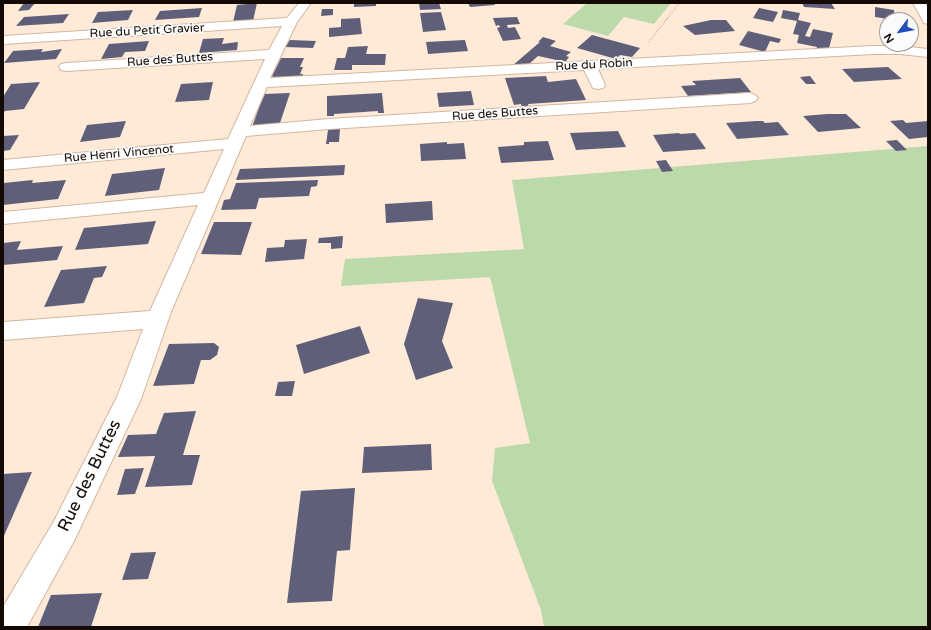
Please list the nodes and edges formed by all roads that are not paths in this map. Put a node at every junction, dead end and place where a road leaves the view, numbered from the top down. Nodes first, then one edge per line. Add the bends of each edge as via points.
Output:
1 (306, 3) edge
2 (919, 3) edge
3 (928, 20) edge
4 (291, 22) junction
5 (3, 40) edge
6 (928, 53) edge
7 (274, 54) junction
8 (589, 66) junction
9 (66, 67) dead end
10 (261, 83) junction
11 (598, 85) dead end
12 (750, 98) dead end
13 (237, 138) junction
14 (3, 165) edge
15 (210, 198) junction
16 (3, 218) edge
17 (157, 319) junction
18 (3, 331) edge
19 (9, 627) edge

1 - 4 street, Rue des Buttes
2 - 3 street
4 - 5 street, Rue du Petit Gravier
4 - 7 street, Rue des Buttes
6 - 8 street, Rue du Robin via 887,50
7 - 9 street, Rue des Buttes
7 - 10 street, Rue des Buttes
8 - 10 street, Rue du Robin
8 - 11 street
10 - 13 street, Rue des Buttes
12 - 13 street, Rue des Buttes via 329,124
13 - 14 street, Rue Henri Vincenot
13 - 15 street, Rue des Buttes
15 - 16 street
15 - 17 street, Rue des Buttes
17 - 18 street
17 - 19 street, Rue des Buttes via 129,399 64,531

